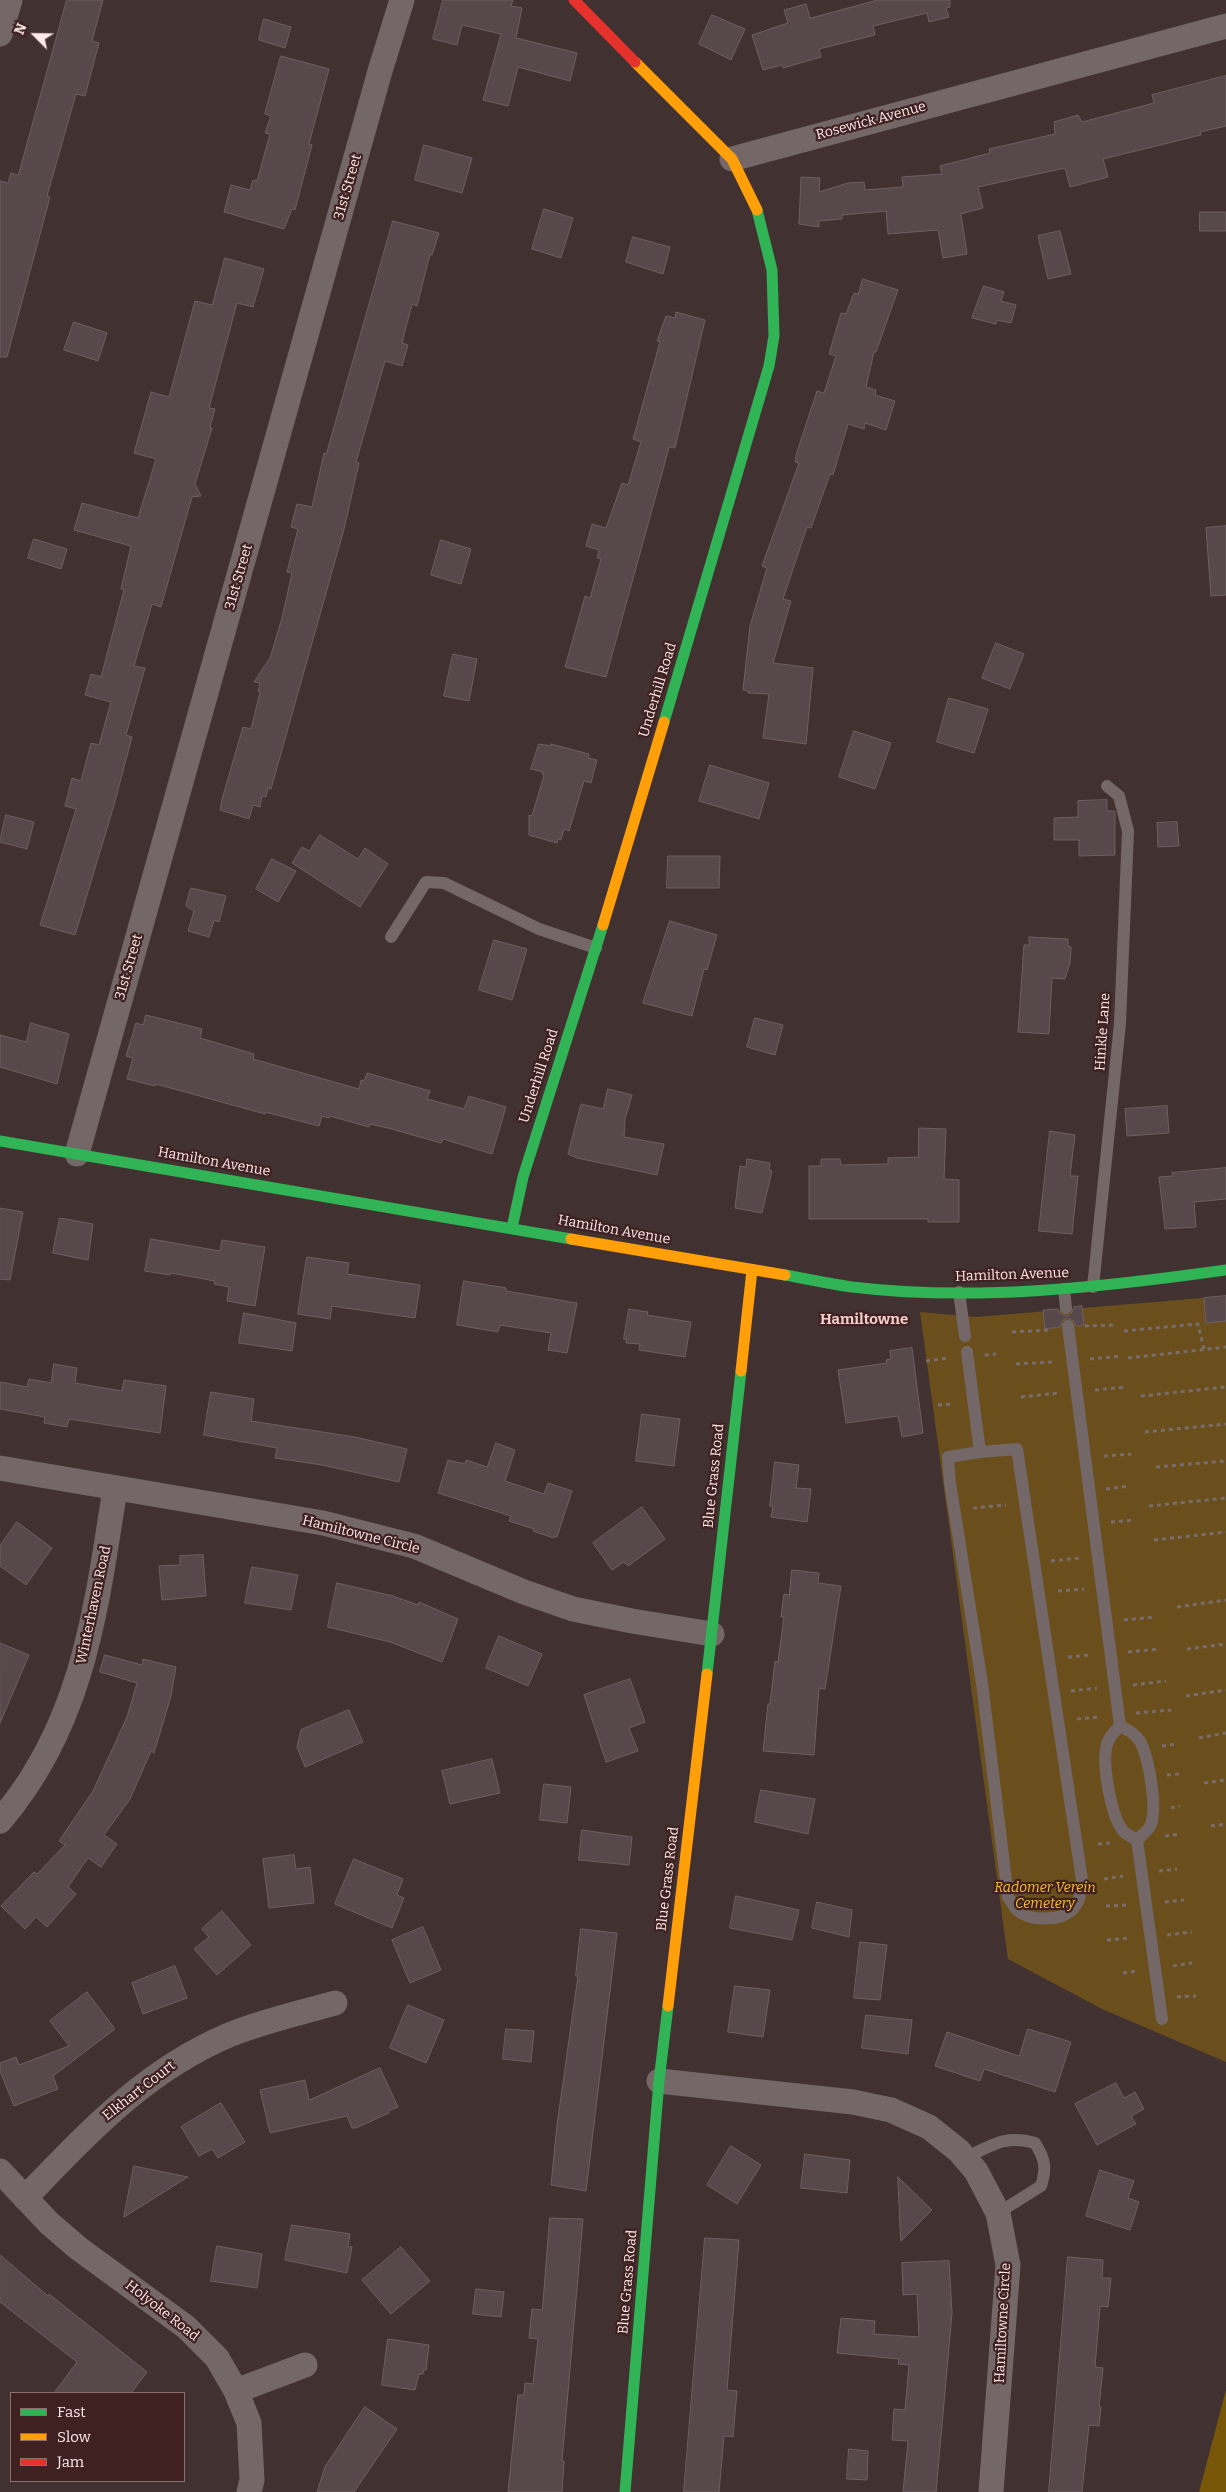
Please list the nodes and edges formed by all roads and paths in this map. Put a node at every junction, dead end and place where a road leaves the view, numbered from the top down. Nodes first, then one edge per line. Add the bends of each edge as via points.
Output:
1 (10, 0) edge
2 (402, 0) edge
3 (574, 0) edge
4 (1226, 26) edge
5 (0, 34) edge
6 (732, 159) junction
7 (1107, 786) dead end
8 (391, 937) dead end
9 (596, 948) junction
10 (0, 1141) edge
11 (77, 1154) junction
12 (512, 1228) junction
13 (752, 1270) junction
14 (1226, 1270) edge
15 (1093, 1287) junction
16 (1064, 1289) junction
17 (959, 1292) junction
18 (1066, 1308) dead end
19 (1068, 1326) dead end
20 (1124, 1331) dead end
21 (965, 1336) dead end
22 (1226, 1346) edge
23 (1204, 1349) junction
24 (967, 1352) dead end
25 (1128, 1358) dead end
26 (1226, 1387) edge
27 (1141, 1396) dead end
28 (1226, 1424) edge
29 (1145, 1432) dead end
30 (980, 1452) junction
31 (1131, 1454) dead end
32 (1085, 1458) junction
33 (1226, 1461) edge
34 (1156, 1466) dead end
35 (0, 1468) edge
36 (116, 1488) junction
37 (1226, 1498) edge
38 (1026, 1503) junction
39 (1149, 1506) dead end
40 (954, 1510) junction
41 (1226, 1532) edge
42 (1154, 1540) dead end
43 (1098, 1557) junction
44 (1044, 1561) dead end
45 (1102, 1588) junction
46 (1048, 1591) dead end
47 (1226, 1600) edge
48 (1177, 1607) dead end
49 (1155, 1617) dead end
50 (1106, 1622) junction
51 (712, 1634) junction
52 (1226, 1644) edge
53 (1187, 1649) dead end
54 (1226, 1690) edge
55 (1186, 1696) dead end
56 (1120, 1726) junction
57 (1226, 1733) edge
58 (1199, 1738) dead end
59 (1226, 1780) edge
60 (1204, 1783) dead end
61 (0, 1821) edge
62 (1226, 1824) edge
63 (1211, 1826) dead end
64 (1137, 1840) junction
65 (335, 2002) dead end
66 (1162, 2019) dead end
67 (659, 2081) junction
68 (965, 2158) junction
69 (0, 2171) edge
70 (25, 2198) junction
71 (998, 2213) junction
72 (305, 2365) dead end
73 (236, 2391) junction
74 (249, 2492) edge
75 (625, 2492) edge
76 (991, 2492) edge

1 - 5 street
2 - 11 street, 31st Street
3 - 6 street
4 - 6 street, Rosewick Avenue
6 - 9 street, Underhill Road via 759,214 767,243 774,308 769,366
7 - 15 lane, Hinkle Lane via 1119,796 1128,830 1120,1023
8 - 9 lane via 426,882 444,883 539,929
9 - 12 street, Underhill Road via 526,1168
10 - 11 street, Hamilton Avenue
11 - 12 street, Hamilton Avenue
12 - 13 street, Hamilton Avenue
13 - 17 street, Hamilton Avenue via 853,1287
13 - 51 street, Blue Grass Road
14 - 15 street, Hamilton Avenue
15 - 16 street, Hamilton Avenue
16 - 17 street, Hamilton Avenue
16 - 18 lane
17 - 21 lane
19 - 32 lane
20 - 23 path via 1198,1324
22 - 23 path
23 - 25 path
24 - 30 lane
26 - 27 path
28 - 29 path
30 - 38 lane via 1017,1449
30 - 40 lane via 948,1457
31 - 32 path
32 - 43 lane
33 - 34 path
35 - 36 street, Hamiltowne Circle
36 - 51 street, Hamiltowne Circle via 323,1523 414,1546 573,1609
36 - 61 street, Winterhaven Road via 90,1639 74,1693 41,1762
37 - 39 path
38 - 40 path
38 - 40 lane via 1082,1880 1076,1906 1067,1914 1052,1918 1017,1910 1008,1897 982,1683
41 - 42 path
43 - 44 path
43 - 45 lane
45 - 46 path
45 - 50 lane
47 - 48 path
49 - 50 path
50 - 56 lane
51 - 67 street, Blue Grass Road
52 - 53 path
54 - 55 path
56 - 64 lane via 1106,1748 1108,1780 1114,1816 1124,1832
56 - 64 lane via 1131,1731 1140,1742 1150,1782 1154,1810 1149,1828
57 - 58 path
59 - 60 path
62 - 63 path
64 - 66 lane
65 - 70 street, Elkhart Court via 230,2035 175,2063 117,2105
67 - 68 street, Hamiltowne Circle via 853,2102 891,2110 929,2128
67 - 75 street, Blue Grass Road
68 - 71 street, Hamiltowne Circle via 987,2188
68 - 71 lane via 1004,2140 1022,2139 1035,2143 1044,2158 1045,2173 1041,2186
69 - 70 street, Holyoke Road
70 - 73 street, Holyoke Road via 78,2248 186,2327 217,2358
71 - 76 street, Hamiltowne Circle via 1008,2265
72 - 73 street
73 - 74 street, Holyoke Road via 249,2423 252,2480

